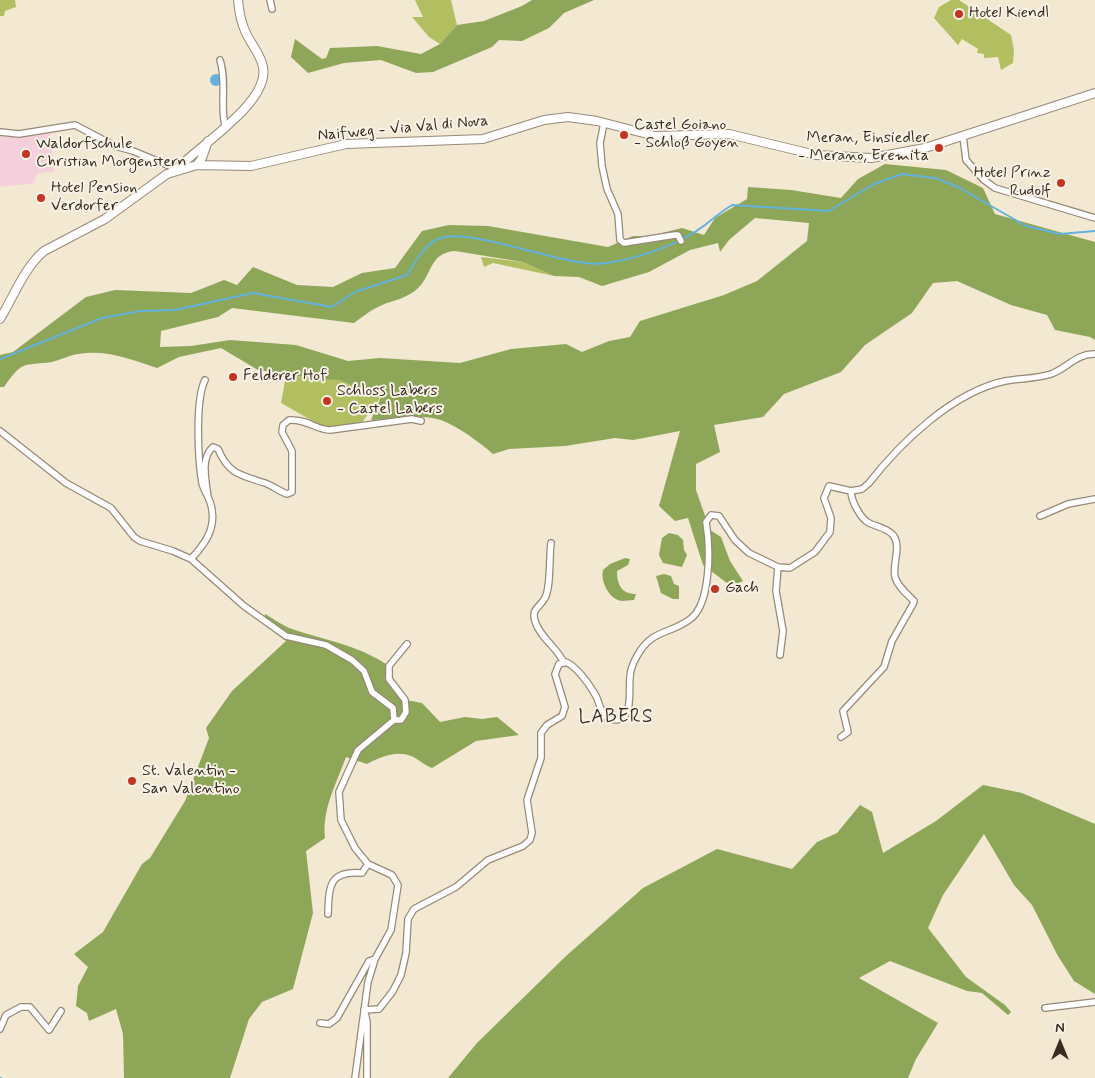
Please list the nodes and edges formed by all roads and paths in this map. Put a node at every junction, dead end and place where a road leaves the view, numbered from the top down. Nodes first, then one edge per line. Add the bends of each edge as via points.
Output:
1 (238, 0) edge
2 (270, 0) edge
3 (272, 9) dead end
4 (220, 60) dead end
5 (1095, 93) edge
6 (604, 123) junction
7 (225, 126) junction
8 (0, 132) edge
9 (963, 136) junction
10 (207, 144) junction
11 (194, 153) junction
12 (196, 165) junction
13 (217, 165) junction
14 (177, 170) junction
15 (1095, 218) edge
16 (680, 238) dead end
17 (0, 319) edge
18 (1095, 354) edge
19 (205, 380) dead end
20 (421, 421) dead end
21 (0, 431) edge
22 (850, 491) junction
23 (208, 497) junction
24 (1095, 499) edge
25 (1040, 516) dead end
26 (551, 543) dead end
27 (190, 559) junction
28 (778, 567) junction
29 (407, 644) dead end
30 (780, 654) dead end
31 (564, 663) junction
32 (394, 720) junction
33 (841, 737) dead end
34 (368, 864) junction
35 (328, 914) dead end
36 (375, 960) junction
37 (1095, 1002) edge
38 (1045, 1008) dead end
39 (364, 1010) junction
40 (61, 1011) dead end
41 (320, 1023) dead end
42 (0, 1029) edge
43 (355, 1078) edge
44 (367, 1078) edge

1 - 7 main road via 242,24 261,60 264,77 254,98
2 - 3 street
4 - 7 street via 225,89
5 - 9 main road, Naifweg - Via Val di Nova
6 - 9 main road, Naifweg - Via Val di Nova via 642,134 669,137 729,134 800,152 844,158 903,154
6 - 13 main road, Naifweg - Via Val di Nova via 576,117 556,118 483,139 346,144 251,166
6 - 16 street via 600,143 602,166 607,189 618,214 620,240 624,244 675,235
7 - 10 main road
8 - 14 street via 19,134 75,125 115,146
9 - 15 street via 966,160 995,188
10 - 11 main road
10 - 12 main road
10 - 13 main road via 206,155
11 - 12 main road
11 - 14 main road
12 - 13 main road, Naifweg - Via Val di Nova
12 - 14 main road, Naifweg - Via Val di Nova
14 - 17 main road via 150,185 105,220 44,251 26,273
18 - 22 street via 1080,356 1056,373 1005,381 979,390 924,424 870,483 862,489
19 - 23 street via 199,403 202,485
20 - 23 street via 412,419 325,430 310,422 289,420 283,425 282,432 292,450 292,492 287,494 274,486 239,475 227,467 218,449 213,448 205,462
21 - 27 street via 66,483 111,508 140,541
22 - 28 street via 829,486 824,498 831,526 824,544 796,566
22 - 33 street via 865,520 894,536 897,546 894,561 896,578 914,604 892,641 884,667 844,711 848,732
23 - 27 street via 212,513 210,535
24 - 25 street via 1068,504
26 - 31 street via 547,594 533,615 541,634
27 - 32 street via 280,632 291,638 326,645 352,660 364,671 372,692 393,708
28 - 30 street via 776,591 783,632
28 - 31 street via 749,553 719,516 711,515 706,522 710,557 697,613 690,620 660,632 643,647 630,675 630,702 626,714 611,719 602,713 596,697 574,666
29 - 32 street via 389,666 389,679 405,700 406,712 401,720
31 - 39 street via 559,664 555,674 566,707 562,716 541,733 541,758 527,800 530,840 488,860 456,887 414,909 408,919 404,961 398,982 379,1009
32 - 34 street via 358,750 339,792 344,827
34 - 35 street via 362,873 347,872 336,877 329,889
34 - 36 street via 388,872 398,885 391,930
36 - 39 street
36 - 41 street via 368,961 337,1018 330,1024
37 - 38 street
39 - 43 street
39 - 44 street
40 - 42 street via 48,1030 30,1007 21,1007 6,1015

